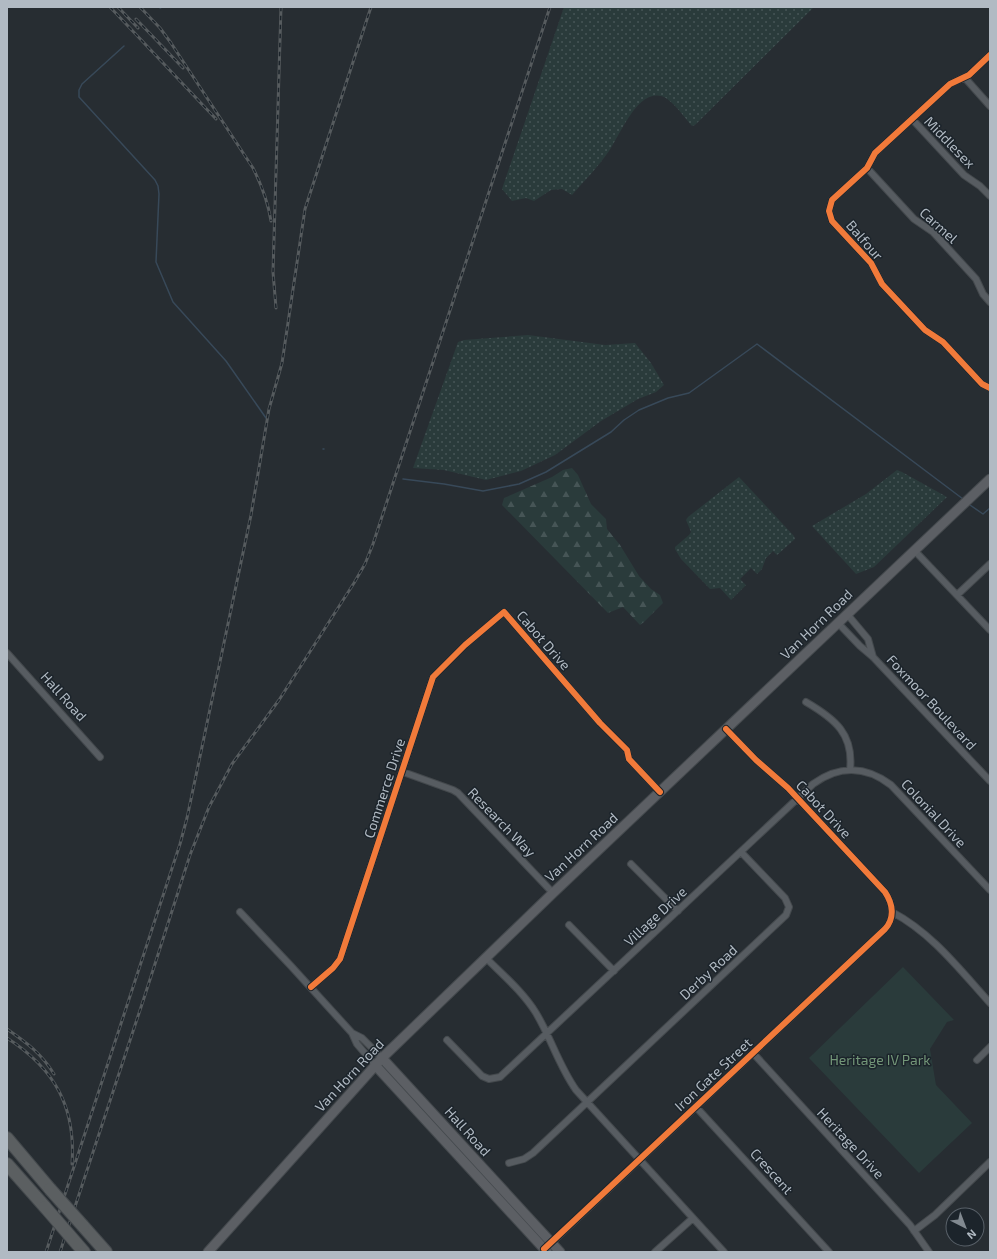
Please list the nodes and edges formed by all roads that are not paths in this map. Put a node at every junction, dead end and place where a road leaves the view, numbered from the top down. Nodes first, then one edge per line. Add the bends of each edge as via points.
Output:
1 (990, 55) edge
2 (965, 78) junction
3 (990, 106) edge
4 (912, 119) junction
5 (867, 168) junction
6 (990, 196) edge
7 (990, 302) edge
8 (990, 388) edge
9 (990, 479) edge
10 (914, 550) junction
11 (990, 564) edge
12 (957, 595) junction
13 (504, 612) joint
14 (847, 614) junction
15 (838, 623) junction
16 (990, 630) edge
17 (7, 653) edge
18 (873, 657) junction
19 (806, 702) dead end
20 (726, 729) junction
21 (100, 757) dead end
22 (850, 770) junction
23 (403, 772) junction
24 (990, 781) edge
25 (660, 792) junction
26 (798, 798) junction
27 (741, 852) junction
28 (631, 864) dead end
29 (990, 890) edge
30 (553, 893) junction
31 (678, 911) junction
32 (240, 912) dead end
33 (892, 912) junction
34 (569, 925) dead end
35 (486, 958) junction
36 (614, 971) junction
37 (311, 987) junction
38 (990, 1003) edge
39 (352, 1033) junction
40 (547, 1034) junction
41 (447, 1040) dead end
42 (990, 1047) edge
43 (753, 1053) junction
44 (382, 1058) junction
45 (977, 1060) dead end
46 (376, 1065) junction
47 (587, 1103) junction
48 (696, 1106) junction
49 (7, 1138) edge
50 (640, 1160) junction
51 (509, 1162) dead end
52 (990, 1162) edge
53 (7, 1164) edge
54 (518, 1207) junction
55 (511, 1213) junction
56 (692, 1218) junction
57 (914, 1231) junction
58 (551, 1243) junction
59 (81, 1248) edge
60 (545, 1251) edge
61 (106, 1252) edge
62 (208, 1252) edge
63 (560, 1252) edge
64 (655, 1252) edge
65 (724, 1252) edge
66 (829, 1252) edge
67 (929, 1252) edge

1 - 2 street, Balfour
2 - 3 street
2 - 4 street, Balfour via 950,84
4 - 5 street, Balfour via 875,153
4 - 6 street, Middlesex via 964,175
5 - 7 street, Carmel via 914,219 933,232 971,273
5 - 8 street, Balfour via 832,200 828,212 831,219 871,264 882,284 930,334 943,342 982,384
9 - 10 main road, Van Horn Road
10 - 12 street
10 - 14 main road, Van Horn Road
11 - 12 street
12 - 16 street
13 - 23 street, Commerce Drive via 433,677
13 - 25 street, Cabot Drive via 600,723 627,750 629,759
14 - 15 main road, Van Horn Road
14 - 18 street, Foxmoor Boulevard via 868,639
15 - 18 street, Foxmoor Boulevard
15 - 20 main road, Van Horn Road
17 - 21 street, Hall Road
18 - 24 street, Foxmoor Boulevard
19 - 22 street via 825,713 844,732 850,747
20 - 25 main road, Van Horn Road
20 - 26 street, Cabot Drive
22 - 26 street, Village Drive via 824,777
22 - 29 street, Colonial Drive via 872,774 891,785
23 - 30 street, Research Way via 458,793
23 - 37 street, Commerce Drive via 340,959
25 - 30 main road, Van Horn Road
26 - 27 street, Village Drive
26 - 33 street, Cabot Drive via 885,892 891,902
27 - 31 street, Village Drive
27 - 47 street, Derby Road via 785,898 789,907 786,915
28 - 31 street
30 - 35 main road, Van Horn Road
31 - 36 street, Village Drive
32 - 37 street, Hall Road
33 - 38 street via 926,934
33 - 43 street, Iron Gate Street via 885,929
34 - 36 street
35 - 40 street via 531,1005
35 - 44 main road, Van Horn Road
36 - 40 street, Village Drive
37 - 39 street, Hall Road
39 - 44 street, Hall Road via 362,1038
39 - 46 street, Hall Road via 356,1044
40 - 41 street, Village Drive via 500,1077 489,1079 482,1076
40 - 47 street via 568,1079
42 - 45 street
43 - 48 street, Iron Gate Street
43 - 57 street, Heritage Drive
44 - 46 main road, Van Horn Road
44 - 54 main road, Hall Road
46 - 55 main road, Hall Road
46 - 62 main road, Van Horn Road
47 - 50 street
47 - 51 street, Derby Road via 533,1153
48 - 50 street, Iron Gate Street
48 - 66 street, Crescent
49 - 61 highway, bridge
50 - 56 street
50 - 58 street, Iron Gate Street
52 - 57 street via 935,1215
53 - 59 highway, bridge
54 - 55 main road
54 - 58 main road, Hall Road
55 - 60 main road, Hall Road
56 - 64 street
56 - 65 street
57 - 67 street, Heritage Drive
58 - 60 street, Iron Gate Street
58 - 63 main road, Hall Road

